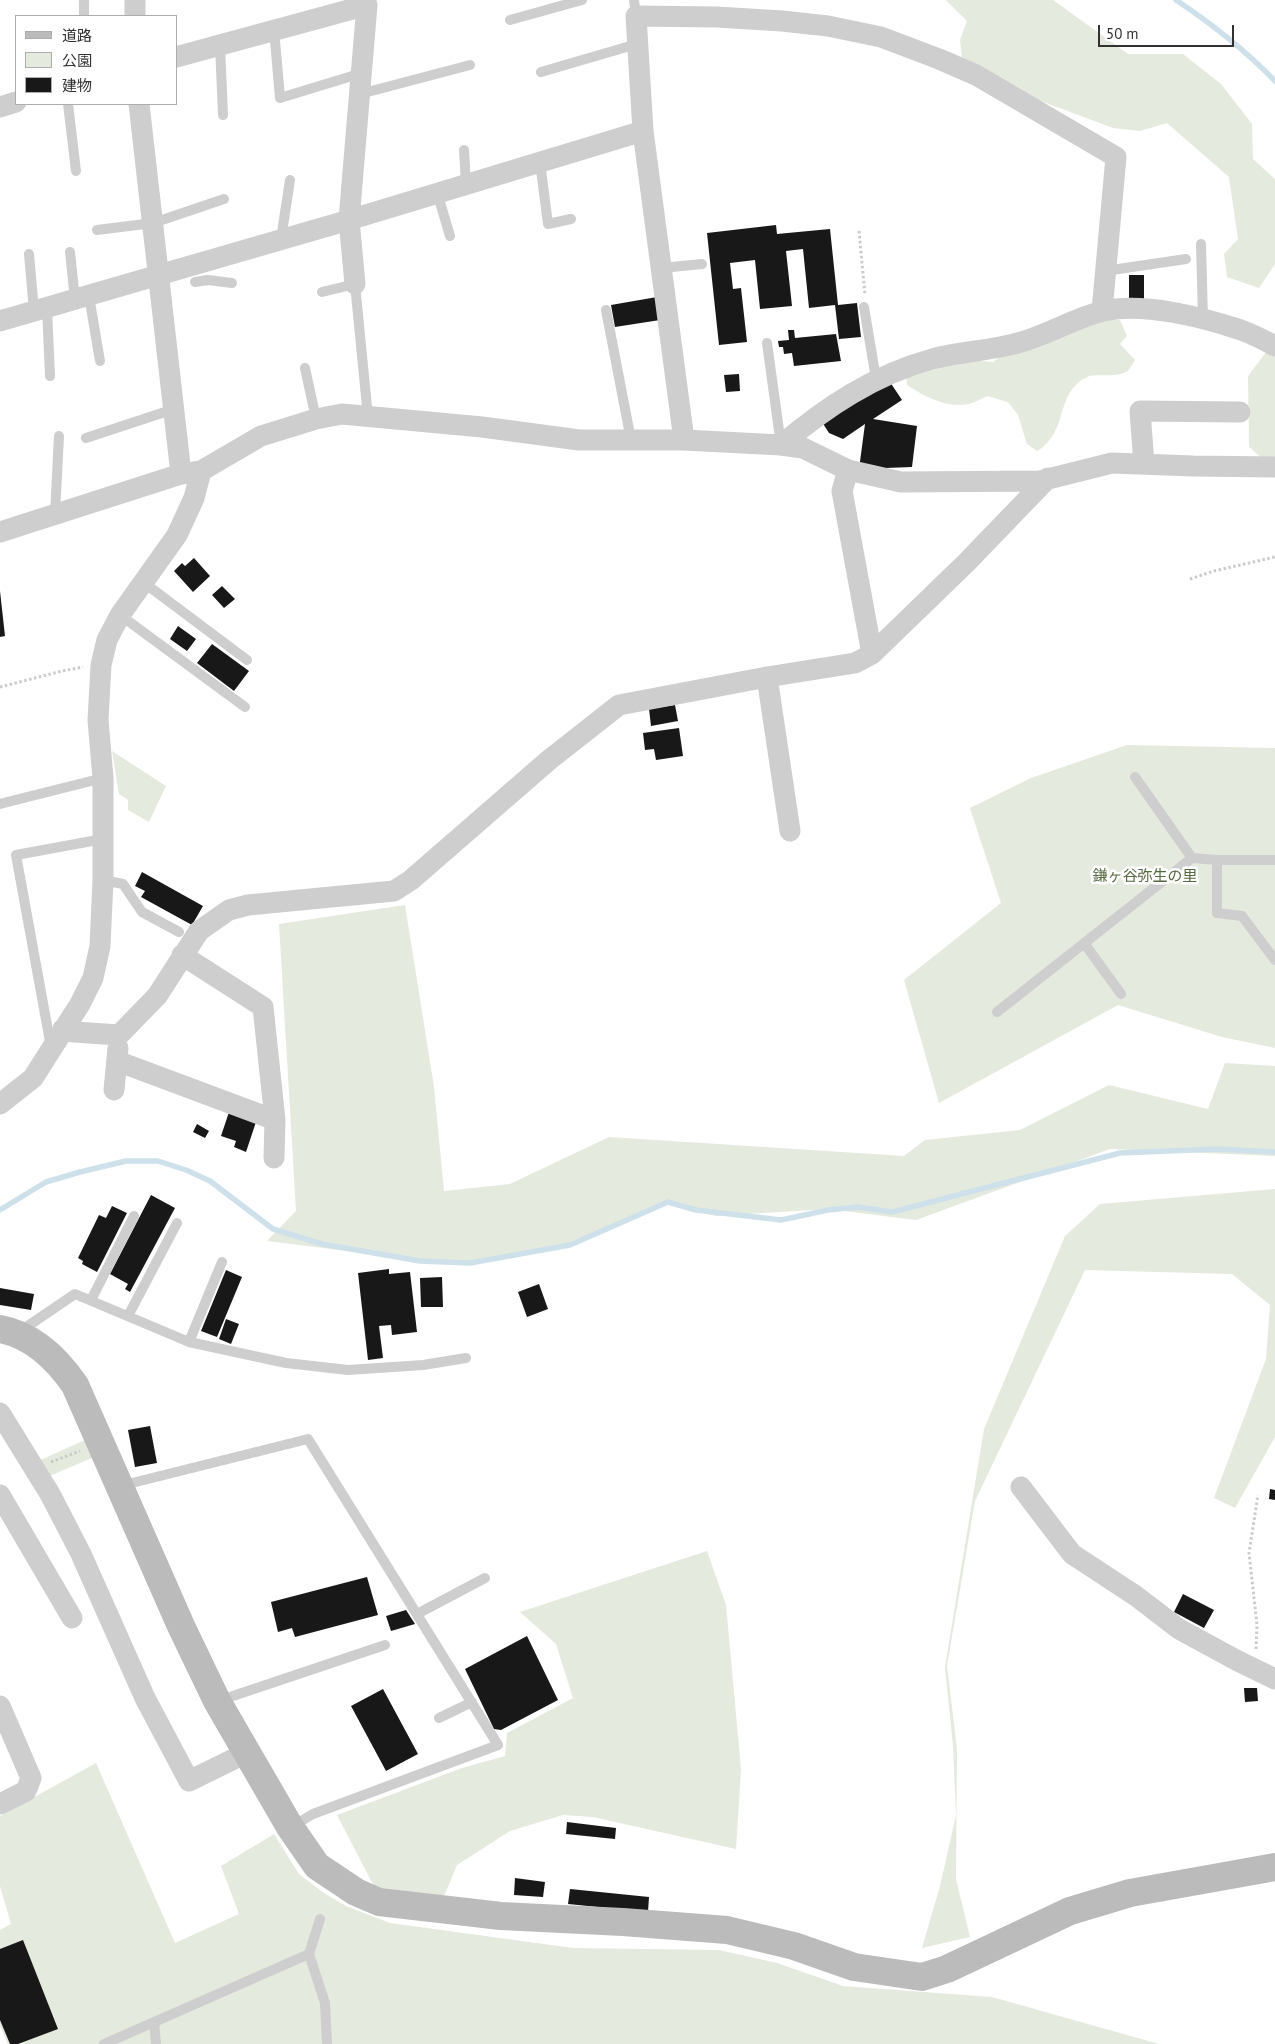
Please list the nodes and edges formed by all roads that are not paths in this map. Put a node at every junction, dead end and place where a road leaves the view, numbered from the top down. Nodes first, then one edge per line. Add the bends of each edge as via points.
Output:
1 (84, 0) edge
2 (135, 0) edge
3 (582, 0) edge
4 (367, 2) edge
5 (635, 8) edge
6 (84, 15) edge
7 (135, 15) edge
8 (510, 20) dead end
9 (274, 30) junction
10 (637, 44) junction
11 (220, 45) junction
12 (178, 56) edge
13 (470, 65) dead end
14 (541, 72) dead end
15 (362, 73) junction
16 (360, 94) junction
17 (15, 102) edge
18 (68, 105) edge
19 (139, 105) edge
20 (0, 107) edge
21 (223, 115) dead end
22 (643, 131) junction
23 (464, 150) dead end
24 (540, 162) junction
25 (76, 171) dead end
26 (290, 180) dead end
27 (466, 184) junction
28 (437, 192) junction
29 (224, 199) dead end
30 (571, 219) dead end
31 (349, 220) junction
32 (153, 222) junction
33 (97, 230) dead end
34 (450, 236) dead end
35 (281, 239) junction
36 (1201, 244) dead end
37 (70, 252) dead end
38 (29, 254) dead end
39 (1186, 259) dead end
40 (702, 264) dead end
41 (662, 268) junction
42 (206, 271) junction
43 (1104, 271) junction
44 (159, 276) junction
45 (194, 282) dead end
46 (232, 283) dead end
47 (355, 284) junction
48 (322, 292) dead end
49 (82, 298) junction
50 (864, 307) road end
51 (41, 310) junction
52 (606, 310) dead end
53 (1102, 311) junction
54 (1203, 319) junction
55 (0, 321) edge
56 (767, 343) dead end
57 (1275, 346) edge
58 (100, 361) dead end
59 (305, 368) dead end
60 (50, 376) dead end
61 (876, 379) junction
62 (174, 409) junction
63 (1240, 412) dead end
64 (368, 417) junction
65 (316, 418) junction
66 (59, 436) dead end
67 (86, 438) dead end
68 (631, 440) junction
69 (684, 440) junction
70 (781, 445) junction
71 (1144, 464) junction
72 (1275, 467) edge
73 (848, 470) junction
74 (191, 473) junction
75 (1048, 478) junction
76 (55, 514) junction
77 (0, 532) edge
78 (143, 582) junction
79 (120, 615) junction
80 (872, 654) junction
81 (246, 660) dead end
82 (767, 677) junction
83 (244, 707) dead end
84 (1135, 777) dead end
85 (102, 778) junction
86 (0, 804) edge
87 (790, 831) dead end
88 (103, 839) junction
89 (1192, 858) junction
90 (1217, 860) junction
91 (1275, 860) edge
92 (103, 880) junction
93 (179, 932) dead end
94 (1084, 943) junction
95 (182, 955) junction
96 (1275, 960) edge
97 (1121, 994) dead end
98 (996, 1012) dead end
99 (64, 1028) junction
100 (119, 1035) junction
101 (51, 1048) junction
102 (116, 1061) junction
103 (114, 1090) dead end
104 (0, 1104) edge
105 (275, 1120) junction
106 (274, 1158) dead end
107 (134, 1216) dead end
108 (177, 1223) dead end
109 (222, 1262) dead end
110 (91, 1300) junction
111 (128, 1316) junction
112 (8, 1332) edge
113 (189, 1342) junction
114 (466, 1358) dead end
115 (0, 1413) edge
116 (120, 1486) junction
117 (1021, 1487) dead end
118 (0, 1495) edge
119 (484, 1578) dead end
120 (417, 1614) junction
121 (72, 1618) dead end
122 (386, 1645) dead end
123 (1275, 1679) edge
124 (217, 1701) junction
125 (472, 1702) junction
126 (0, 1706) edge
127 (439, 1718) dead end
128 (6, 1737) edge
129 (246, 1753) junction
130 (0, 1804) edge
131 (290, 1828) junction
132 (1275, 1867) edge
133 (320, 1919) dead end
134 (309, 1954) junction
135 (154, 2022) junction
136 (104, 2044) edge
137 (156, 2044) edge
138 (327, 2044) edge

1 - 6 lane
2 - 7 street
3 - 8 lane
4 - 9 street
4 - 15 street
5 - 10 street
5 - 43 street via 828,26 882,37 976,75 1116,157
9 - 11 street
9 - 15 lane via 280,98
10 - 14 lane
10 - 22 street
11 - 12 street
11 - 21 lane
13 - 16 lane
15 - 16 street
16 - 31 street
17 - 20 street
18 - 25 lane
19 - 32 street
22 - 24 street
22 - 41 street
23 - 27 lane
24 - 27 street
24 - 30 lane via 548,224
26 - 35 lane
27 - 28 street
28 - 31 street
28 - 34 lane
29 - 32 lane
31 - 35 street
31 - 47 street
32 - 33 lane
32 - 44 street
35 - 42 street
36 - 54 lane
37 - 49 lane
38 - 51 lane
39 - 43 lane
40 - 41 lane
41 - 69 street
42 - 44 street
42 - 45 lane
42 - 46 lane
43 - 53 street
44 - 49 street
44 - 62 street
47 - 48 lane
47 - 64 lane
49 - 51 street
49 - 58 lane
50 - 61 lane
51 - 55 street
51 - 60 lane
52 - 68 lane
53 - 54 street via 1147,309
53 - 61 street via 1021,343 932,359
54 - 57 street via 1242,330
56 - 70 lane
59 - 65 lane
61 - 70 street via 809,421
62 - 67 lane
62 - 74 street
63 - 71 street via 1140,411
64 - 65 street via 342,414
64 - 68 street via 578,440
65 - 74 street via 261,436
66 - 76 lane
68 - 69 street
69 - 70 street
70 - 73 street via 802,448
71 - 72 street
71 - 75 street via 1112,463
73 - 75 street via 901,482 1032,481
73 - 80 street via 842,491
74 - 76 street
74 - 78 street via 194,498 177,535
75 - 80 street
76 - 77 street
78 - 79 street
78 - 81 lane
79 - 83 lane
79 - 85 street via 107,640 101,664 98,720
80 - 82 street via 855,663
82 - 87 street
82 - 95 street via 619,705 394,891 248,905 229,910 199,931
84 - 89 lane
85 - 86 lane
85 - 88 street
88 - 92 street
88 - 101 lane via 16,855
89 - 90 lane
89 - 94 lane
90 - 91 lane
90 - 96 lane via 1216,913 1242,916
92 - 93 lane via 123,884 142,912
92 - 99 street via 100,946 93,978
94 - 97 lane
94 - 98 lane
95 - 100 street via 157,996
95 - 105 street via 263,1007
99 - 100 street via 74,1032
99 - 101 street
100 - 102 street
101 - 104 street via 33,1078
102 - 103 street
102 - 105 street
105 - 106 street
107 - 110 lane
108 - 111 lane
109 - 113 lane
110 - 111 lane
110 - 112 lane via 75,1294
111 - 113 lane
112 - 116 street via 46,1352 67,1373
113 - 114 lane via 286,1363 348,1370 423,1365
115 - 129 street via 50,1494 145,1698 189,1781
116 - 120 lane via 308,1439
116 - 124 street
117 - 123 street via 1072,1554 1179,1629
118 - 121 street
119 - 120 lane
120 - 125 lane
122 - 124 lane
124 - 129 street
125 - 127 lane
125 - 131 lane via 498,1745 313,1814
126 - 128 street
128 - 130 street via 32,1778 26,1791
129 - 131 street
131 - 132 street via 317,1866 356,1892 379,1902 501,1916 726,1930 794,1946 854,1967 922,1977 947,1969 1070,1911 1130,1893
133 - 134 lane
134 - 135 lane
134 - 138 lane via 325,2003
135 - 136 lane
135 - 137 lane

